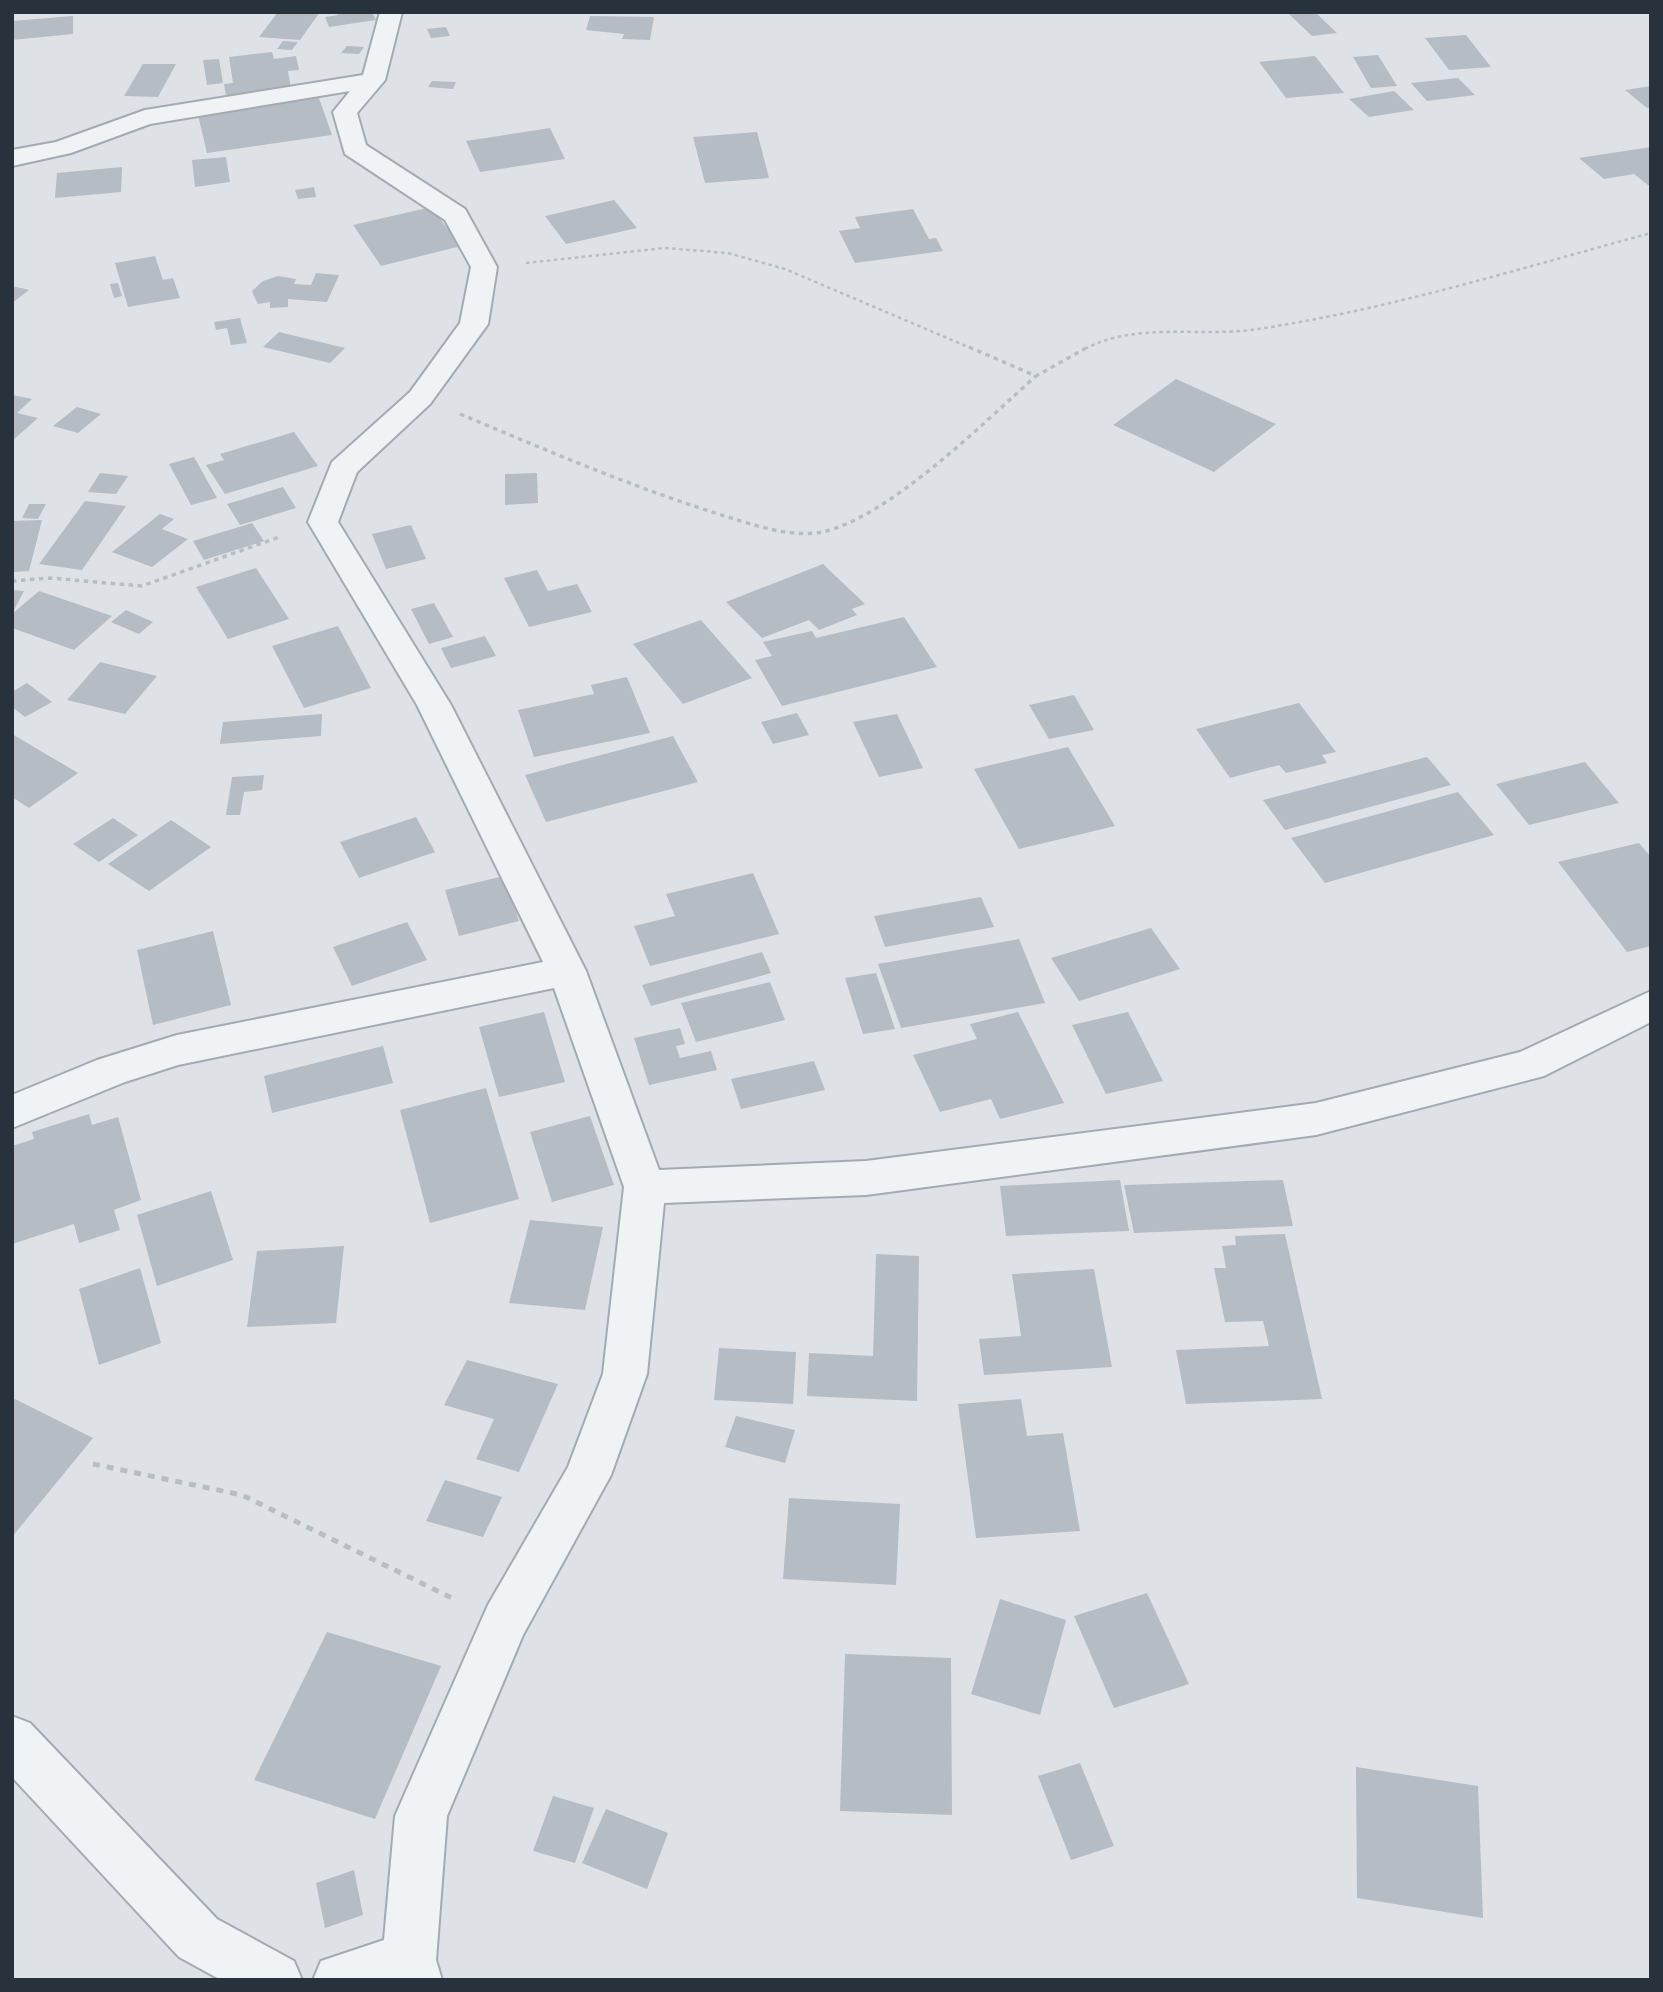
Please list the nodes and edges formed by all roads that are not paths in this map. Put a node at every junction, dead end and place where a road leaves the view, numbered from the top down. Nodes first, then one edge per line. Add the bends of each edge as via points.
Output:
1 (391, 12) edge
2 (373, 80) junction
3 (12, 158) edge
4 (567, 971) junction
5 (1651, 1005) edge
6 (12, 1112) edge
7 (645, 1187) junction
8 (12, 1740) edge
9 (412, 1970) edge
10 (275, 1980) edge
11 (340, 1980) edge

1 - 2 street
2 - 3 street via 145,117 62,148
2 - 4 street via 345,112 354,149 456,215 484,267 474,324 420,398 343,468 323,522 434,705
4 - 6 street via 177,1050 111,1071
4 - 7 street
5 - 7 street via 1530,1065 1317,1119 866,1178
7 - 9 street via 625,1374 588,1475 505,1621 421,1816
8 - 10 street via 198,1938
9 - 11 street

